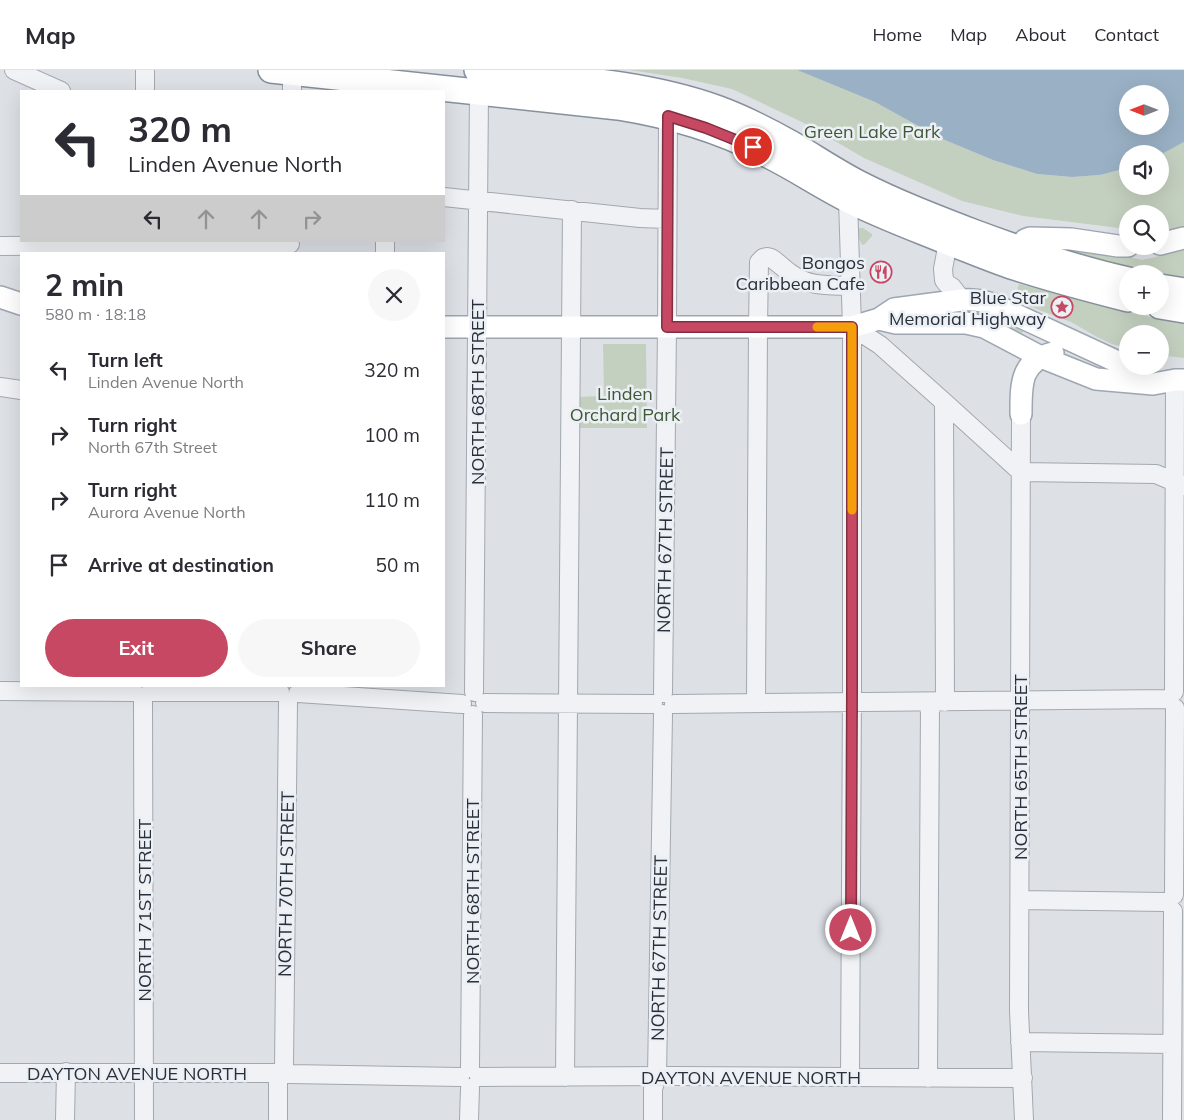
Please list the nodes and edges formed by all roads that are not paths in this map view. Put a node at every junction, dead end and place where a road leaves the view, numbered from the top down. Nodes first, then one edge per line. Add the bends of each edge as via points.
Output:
1 (14, 70) edge
2 (145, 70) edge
3 (285, 78) edge
4 (478, 81) edge
5 (59, 90) edge
6 (145, 90) edge
7 (668, 116) junction
8 (445, 197) edge
9 (478, 200) junction
10 (848, 200) junction
11 (572, 210) junction
12 (667, 219) junction
13 (1184, 238) edge
14 (948, 242) junction
15 (1169, 242) edge
16 (67, 243) edge
17 (0, 246) edge
18 (290, 246) edge
19 (1119, 246) edge
20 (144, 247) edge
21 (1020, 250) junction
22 (1119, 278) edge
23 (851, 286) junction
24 (1169, 288) edge
25 (1184, 291) edge
26 (1119, 296) edge
27 (0, 298) edge
28 (962, 300) junction
29 (20, 304) edge
30 (1169, 308) edge
31 (1184, 310) edge
32 (879, 319) junction
33 (966, 323) junction
34 (445, 327) edge
35 (571, 327) junction
36 (667, 327) junction
37 (758, 327) junction
38 (852, 327) junction
39 (477, 328) junction
40 (1041, 357) junction
41 (1119, 362) edge
42 (1119, 363) edge
43 (1162, 375) edge
44 (1096, 380) junction
45 (1180, 380) edge
46 (0, 387) edge
47 (20, 390) edge
48 (944, 402) junction
49 (1021, 414) junction
50 (1021, 472) junction
51 (1179, 484) edge
52 (65, 689) edge
53 (0, 691) edge
54 (142, 691) edge
55 (289, 692) edge
56 (382, 692) edge
57 (1176, 700) edge
58 (1020, 701) junction
59 (938, 702) junction
60 (474, 703) junction
61 (756, 703) junction
62 (852, 703) junction
63 (569, 704) junction
64 (663, 704) junction
65 (1020, 900) junction
66 (1176, 903) edge
67 (1020, 1042) junction
68 (1172, 1044) junction
69 (66, 1072) junction
70 (0, 1073) edge
71 (144, 1073) junction
72 (281, 1073) junction
73 (657, 1076) junction
74 (565, 1077) junction
75 (850, 1077) junction
76 (470, 1078) junction
77 (928, 1078) junction
78 (1023, 1078) junction
79 (1176, 1112) edge
80 (65, 1120) edge
81 (144, 1120) edge
82 (278, 1120) edge
83 (469, 1120) edge
84 (653, 1120) edge
85 (1024, 1120) edge

1 - 5 street
2 - 6 street
3 - 4 highway
4 - 7 highway
4 - 9 street, NORTH 68TH STREET
4 - 21 highway via 618,85 694,101 766,130 895,201
7 - 10 highway via 744,143
7 - 12 street, NORTH 67TH STREET
8 - 9 street
9 - 11 street
9 - 39 street, NORTH 68TH STREET
10 - 14 highway
10 - 23 street
11 - 12 street
11 - 35 street
12 - 36 street, NORTH 67TH STREET
13 - 15 main road
14 - 26 highway via 1039,275
14 - 28 street via 944,280
16 - 17 street
16 - 20 street
18 - 20 street
19 - 21 main road via 1071,239 1030,238 1025,240
21 - 22 highway
23 - 37 street via 808,283 790,274 771,258 763,258 759,262
23 - 38 street
24 - 25 highway
27 - 29 main road
28 - 32 main road via 894,309
28 - 33 main road
28 - 41 main road via 988,302
30 - 31 highway
32 - 33 main road via 896,323
32 - 38 main road
33 - 40 main road via 992,330
34 - 39 main road
35 - 36 main road
35 - 39 main road
35 - 63 street
36 - 37 main road
36 - 64 street, NORTH 67TH STREET
37 - 38 main road
37 - 61 street
38 - 48 street via 880,345
38 - 62 street
39 - 60 street, NORTH 68TH STREET
40 - 42 main road via 1056,352 1076,353
40 - 44 main road
40 - 49 main road via 1023,379
43 - 45 main road
44 - 45 main road via 1153,384
44 - 49 main road via 1043,365 1035,369 1030,378
45 - 51 street
46 - 47 street
48 - 50 street
48 - 59 street
49 - 50 street, NORTH 65TH STREET
50 - 51 street via 1156,474
50 - 58 street, NORTH 65TH STREET
51 - 57 street
52 - 53 street
52 - 54 street
54 - 55 street
54 - 71 street, NORTH 71ST STREET
55 - 56 street
55 - 72 street, NORTH 70TH STREET
56 - 60 street
57 - 58 street
57 - 66 street
58 - 59 street
58 - 65 street, NORTH 65TH STREET
59 - 62 street
59 - 77 street
60 - 63 street
60 - 76 street, NORTH 68TH STREET
61 - 62 street
61 - 64 street
62 - 75 street
63 - 64 street
63 - 74 street
64 - 73 street, NORTH 67TH STREET
65 - 66 street
65 - 67 street, NORTH 65TH STREET
66 - 68 street
67 - 68 street
67 - 78 street, NORTH 65TH STREET
68 - 79 street
69 - 70 street, DAYTON AVENUE NORTH
69 - 71 street, DAYTON AVENUE NORTH
69 - 80 street
71 - 72 street, DAYTON AVENUE NORTH
71 - 81 street, NORTH 71ST STREET
72 - 76 street, DAYTON AVENUE NORTH
72 - 82 street, NORTH 70TH STREET
73 - 74 street, DAYTON AVENUE NORTH
73 - 75 street, DAYTON AVENUE NORTH
73 - 84 street, NORTH 67TH STREET via 653,1089
74 - 76 street, DAYTON AVENUE NORTH
75 - 77 street, DAYTON AVENUE NORTH
76 - 83 street, NORTH 68TH STREET
77 - 78 street, DAYTON AVENUE NORTH
78 - 85 street, NORTH 65TH STREET

